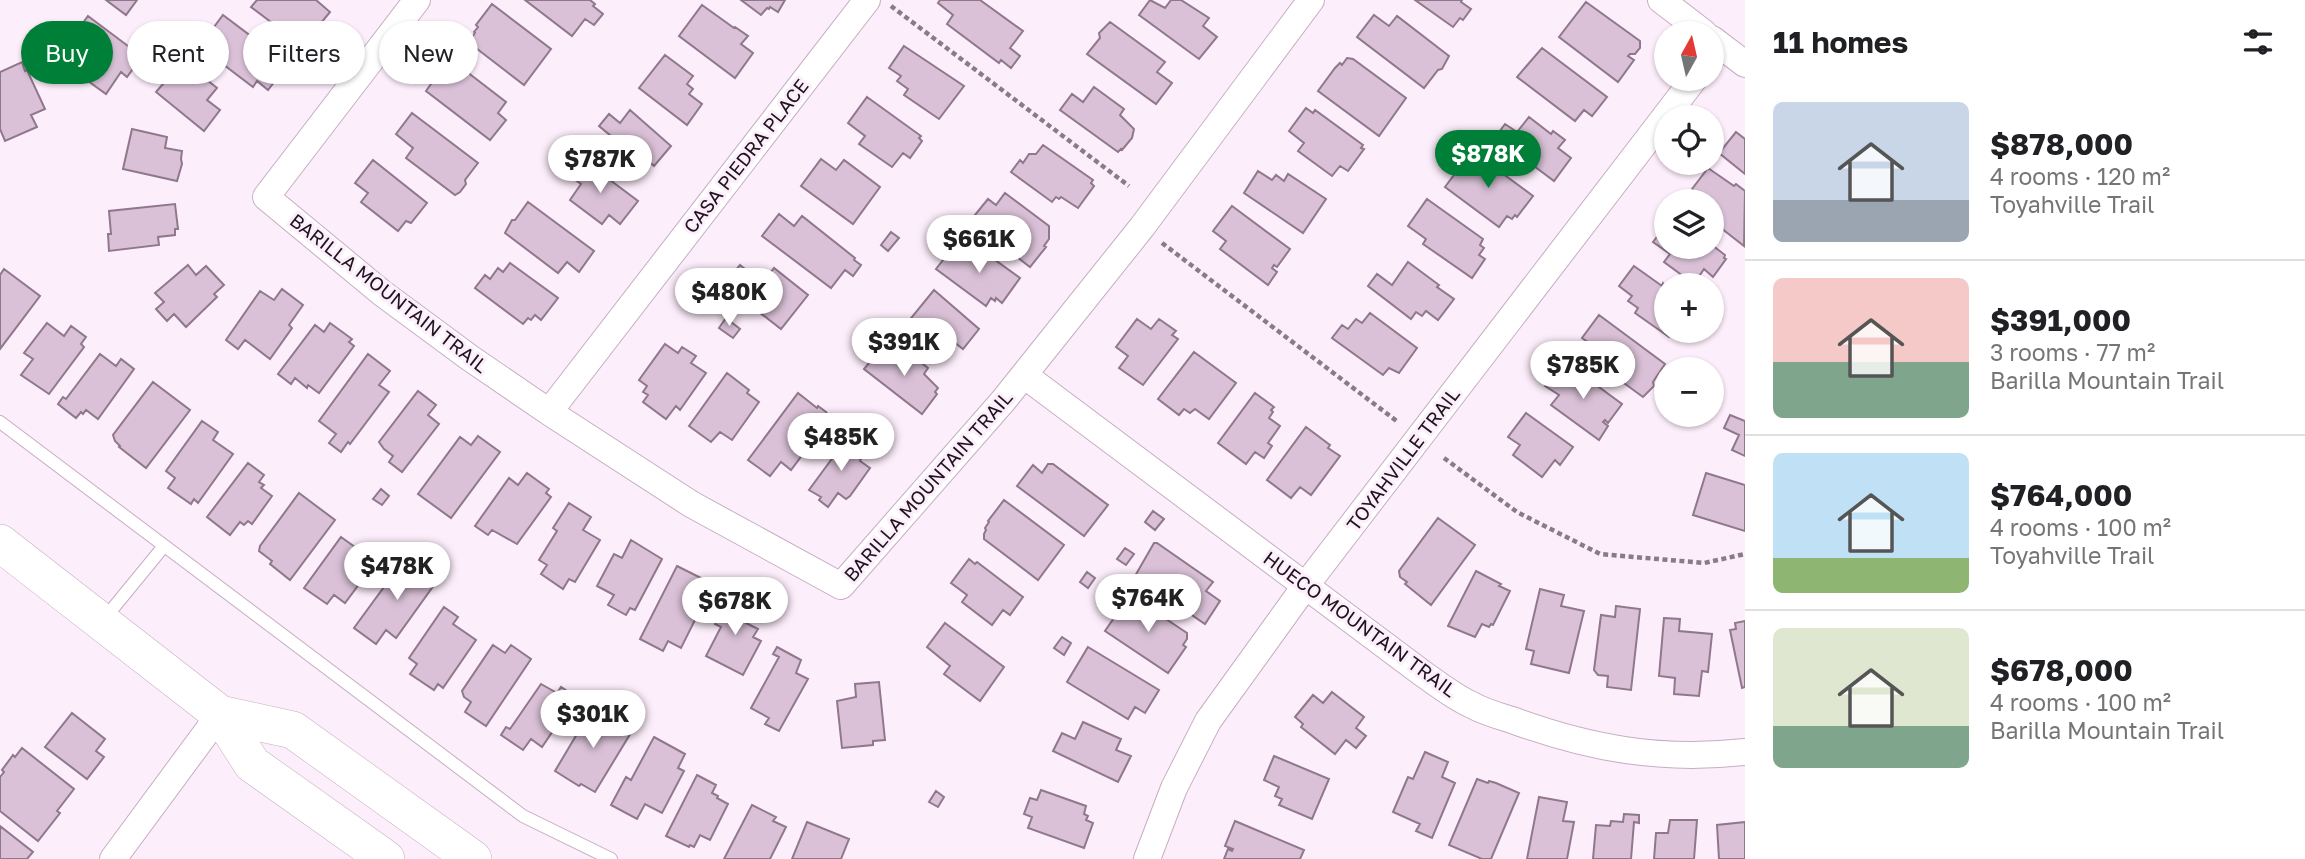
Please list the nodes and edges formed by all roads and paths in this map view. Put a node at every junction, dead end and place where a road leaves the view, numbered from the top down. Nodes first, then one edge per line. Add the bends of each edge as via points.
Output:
1 (417, 0) edge
2 (1311, 0) edge
3 (1661, 0) edge
4 (879, 3) edge
5 (1686, 21) edge
6 (1724, 51) edge
7 (1745, 64) edge
8 (1685, 91) edge
9 (1129, 186) dead end
10 (1158, 240) dead end
11 (1024, 375) junction
12 (549, 412) junction
13 (0, 422) edge
14 (1398, 422) dead end
15 (1444, 458) dead end
16 (0, 543) edge
17 (164, 546) junction
18 (1745, 554) edge
19 (1306, 585) junction
20 (101, 622) junction
21 (220, 714) junction
22 (1745, 752) edge
23 (113, 859) edge
24 (386, 859) edge
25 (473, 859) edge
26 (611, 859) edge
27 (1147, 859) edge

1 - 12 street, BARILLA MOUNTAIN TRAIL via 266,197 382,293
2 - 11 street, BARILLA MOUNTAIN TRAIL via 1142,227
3 - 5 street
4 - 9 path
4 - 12 street, CASA PIEDRA PLACE
6 - 7 street
8 - 19 street, TOYAHVILLE TRAIL
10 - 14 path
11 - 12 street, BARILLA MOUNTAIN TRAIL via 841,586 691,504
11 - 19 street, HUECO MOUNTAIN TRAIL
13 - 17 lane
15 - 18 path via 1517,512 1600,554 1704,563
16 - 20 main road
17 - 20 lane
17 - 26 lane via 523,816
19 - 22 street, HUECO MOUNTAIN TRAIL via 1472,706 1598,747 1660,755
19 - 27 street, TOYAHVILLE TRAIL via 1208,721 1174,788
20 - 21 main road
21 - 23 street
21 - 24 main road via 252,764
21 - 25 main road via 293,730

